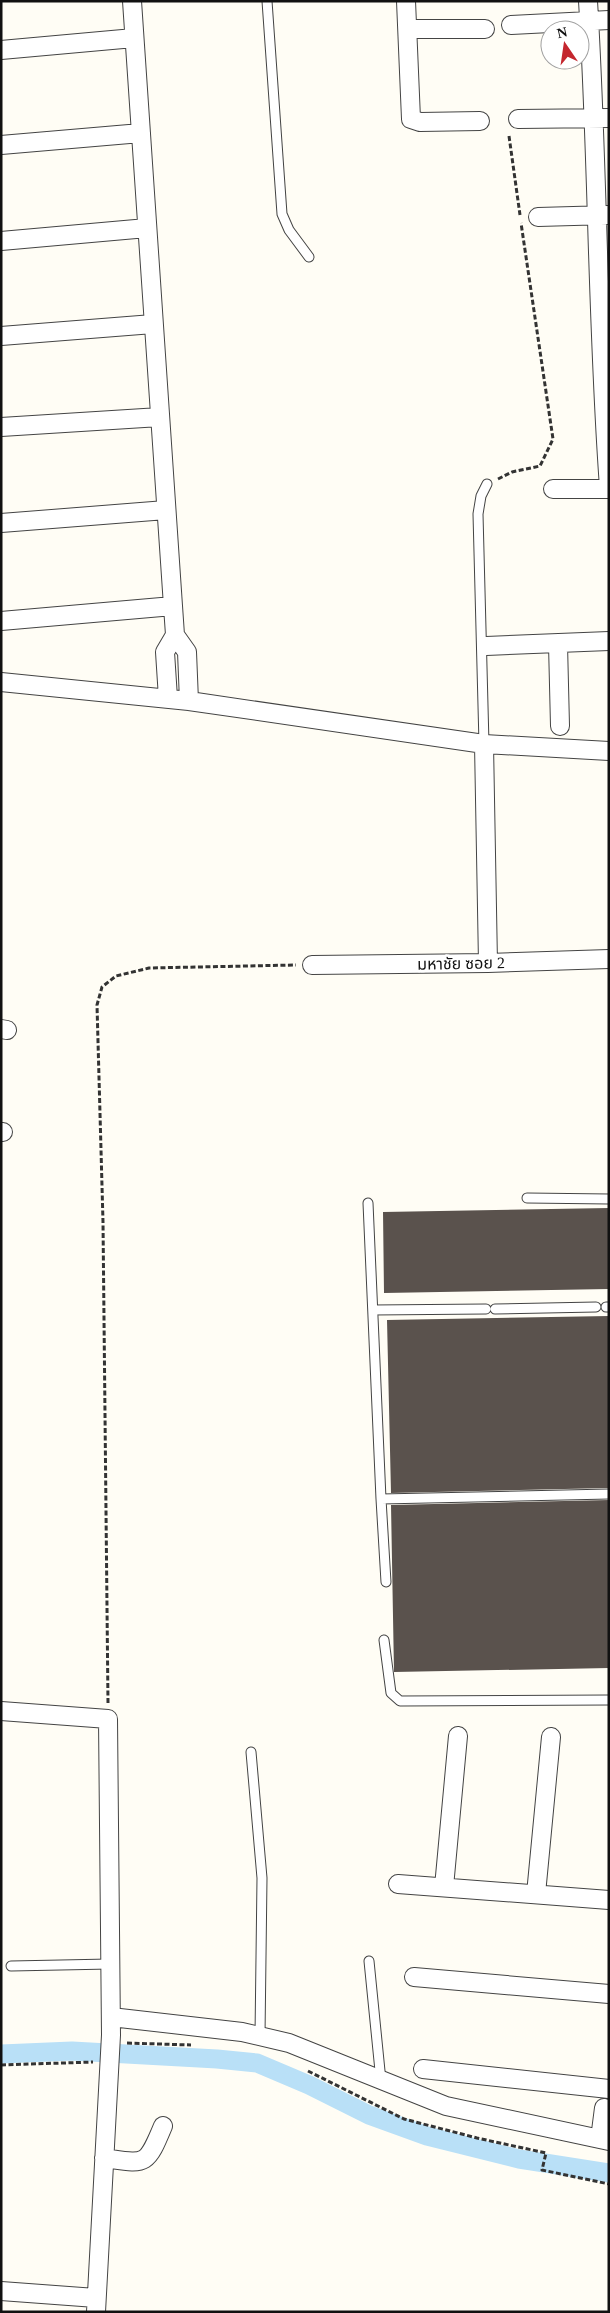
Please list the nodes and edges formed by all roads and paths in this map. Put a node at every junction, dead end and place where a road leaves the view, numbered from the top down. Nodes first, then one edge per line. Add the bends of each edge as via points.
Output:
1 (132, 1) edge
2 (267, 1) edge
3 (406, 1) edge
4 (588, 1) edge
5 (589, 20) edge
6 (590, 20) edge
7 (609, 20) edge
8 (540, 23) edge
9 (511, 25) dead end
10 (590, 28) edge
11 (408, 29) junction
12 (485, 29) dead end
13 (134, 38) junction
14 (1, 50) edge
15 (601, 118) edge
16 (518, 119) dead end
17 (480, 121) dead end
18 (141, 133) junction
19 (509, 136) dead end
20 (1, 145) edge
21 (603, 215) edge
22 (538, 216) dead end
23 (147, 228) junction
24 (1, 241) edge
25 (308, 257) dead end
26 (604, 308) edge
27 (153, 324) junction
28 (1, 336) edge
29 (606, 405) edge
30 (160, 417) junction
31 (1, 427) edge
32 (486, 484) joint
33 (609, 488) edge
34 (553, 489) dead end
35 (166, 510) junction
36 (1, 523) edge
37 (173, 606) junction
38 (1, 621) edge
39 (175, 635) junction
40 (609, 641) edge
41 (558, 644) junction
42 (486, 646) dead end
43 (1, 682) edge
44 (168, 698) junction
45 (189, 701) junction
46 (560, 726) dead end
47 (484, 744) junction
48 (609, 751) edge
49 (609, 959) edge
50 (488, 964) junction
51 (312, 965) joint
52 (527, 1198) dead end
53 (609, 1199) edge
54 (368, 1203) dead end
55 (604, 1307) edge
56 (373, 1310) junction
57 (609, 1494) edge
58 (381, 1499) junction
59 (386, 1582) dead end
60 (384, 1640) dead end
61 (609, 1700) edge
62 (1, 1710) edge
63 (108, 1719) junction
64 (458, 1736) dead end
65 (551, 1737) dead end
66 (251, 1752) dead end
67 (398, 1884) dead end
68 (444, 1887) junction
69 (536, 1894) junction
70 (609, 1900) edge
71 (369, 1961) dead end
72 (110, 1964) junction
73 (11, 1966) dead end
74 (414, 1977) dead end
75 (609, 1994) edge
76 (110, 2017) junction
77 (260, 2036) junction
78 (115, 2039) junction
79 (197, 2046) dead end
80 (104, 2057) junction
81 (1, 2065) edge
82 (300, 2067) dead end
83 (423, 2069) dead end
84 (381, 2081) junction
85 (606, 2094) edge
86 (163, 2126) dead end
87 (604, 2140) edge
88 (104, 2158) junction
89 (609, 2184) edge
90 (1, 2292) edge
91 (96, 2305) edge

1 - 13 street
2 - 25 lane via 282,214
3 - 11 street
4 - 5 street
6 - 7 street
8 - 9 street
10 - 15 street
11 - 12 street
11 - 17 street via 411,119 420,122
13 - 14 street
13 - 18 street
15 - 16 street
15 - 21 street
18 - 20 street
18 - 23 street
19 - 32 path via 553,439 540,466 512,472
21 - 22 street
21 - 26 street
23 - 24 street
23 - 27 street
26 - 29 street
27 - 28 street
27 - 30 street
29 - 33 street
30 - 31 street
30 - 35 street
32 - 47 lane via 478,514
33 - 34 street
35 - 36 street
35 - 37 street
37 - 38 street
37 - 39 street
39 - 44 street via 165,652
39 - 45 street via 187,652
40 - 41 street
41 - 42 street
41 - 46 street
43 - 44 street
44 - 45 street
45 - 47 street
47 - 48 street
47 - 50 street
49 - 50 street, มหาชัย ซอย 2
50 - 51 street, มหาชัย ซอย 2
51 - 63 path via 149,968 116,976 102,987 97,1005 103,1222
52 - 53 lane
54 - 56 lane
55 - 56 lane
56 - 58 lane
57 - 58 lane
58 - 59 lane
60 - 61 lane via 391,1693 400,1701
62 - 63 street
63 - 72 street
64 - 68 street
65 - 69 street
66 - 77 lane via 262,1878
67 - 68 street
68 - 69 street
69 - 70 street
71 - 84 lane
72 - 73 lane
72 - 76 street
74 - 75 street
76 - 77 street
76 - 78 street
77 - 84 street via 328,2057
78 - 79 path
78 - 80 street
80 - 81 path via 97,2062
80 - 88 street
82 - 89 path via 404,2119 546,2153 542,2170
83 - 85 street
84 - 87 street via 446,2106
85 - 87 street
86 - 88 street via 154,2149 145,2160 137,2163
88 - 91 street
90 - 91 street

